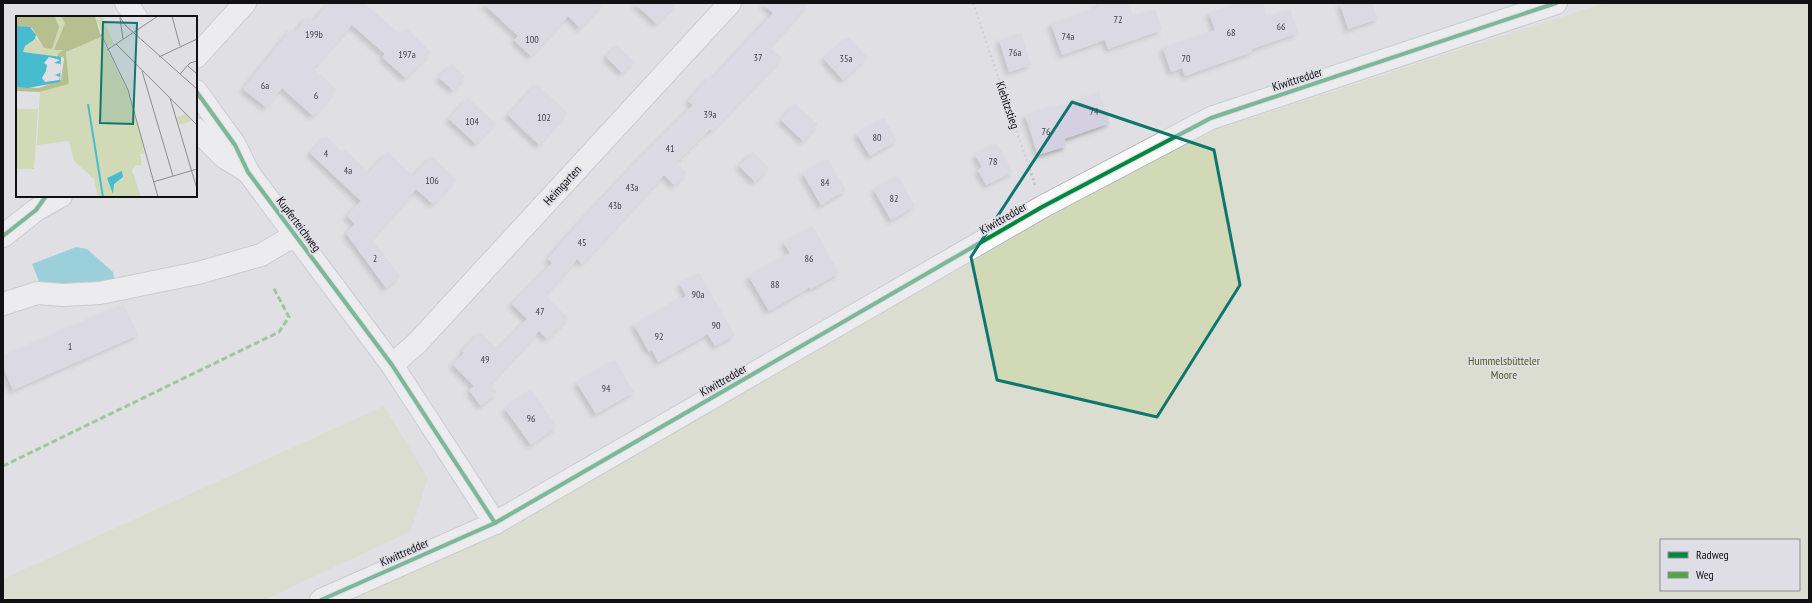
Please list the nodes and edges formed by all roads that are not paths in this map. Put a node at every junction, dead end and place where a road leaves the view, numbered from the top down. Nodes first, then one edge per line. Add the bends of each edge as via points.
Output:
1 (126, 3) edge
2 (245, 3) edge
3 (730, 3) edge
4 (1556, 3) edge
5 (135, 16) edge
6 (197, 56) edge
7 (197, 92) edge
8 (197, 130) edge
9 (248, 172) junction
10 (58, 197) edge
11 (41, 203) edge
12 (3, 236) edge
13 (295, 236) junction
14 (3, 304) edge
15 (392, 365) junction
16 (495, 523) junction
17 (321, 600) edge

1 - 5 street
2 - 6 street
3 - 15 street, Heimgarten via 417,343
4 - 16 street, Kiwittredder via 1211,118 1042,207
7 - 9 street, Kupferteichweg via 235,145
8 - 9 street, Kupferteichweg via 224,156
9 - 13 street, Kupferteichweg
10 - 11 street
11 - 12 street
13 - 14 street via 261,255 198,273 100,293 37,293
13 - 15 street, Kupferteichweg
15 - 16 street
16 - 17 street, Kiwittredder

